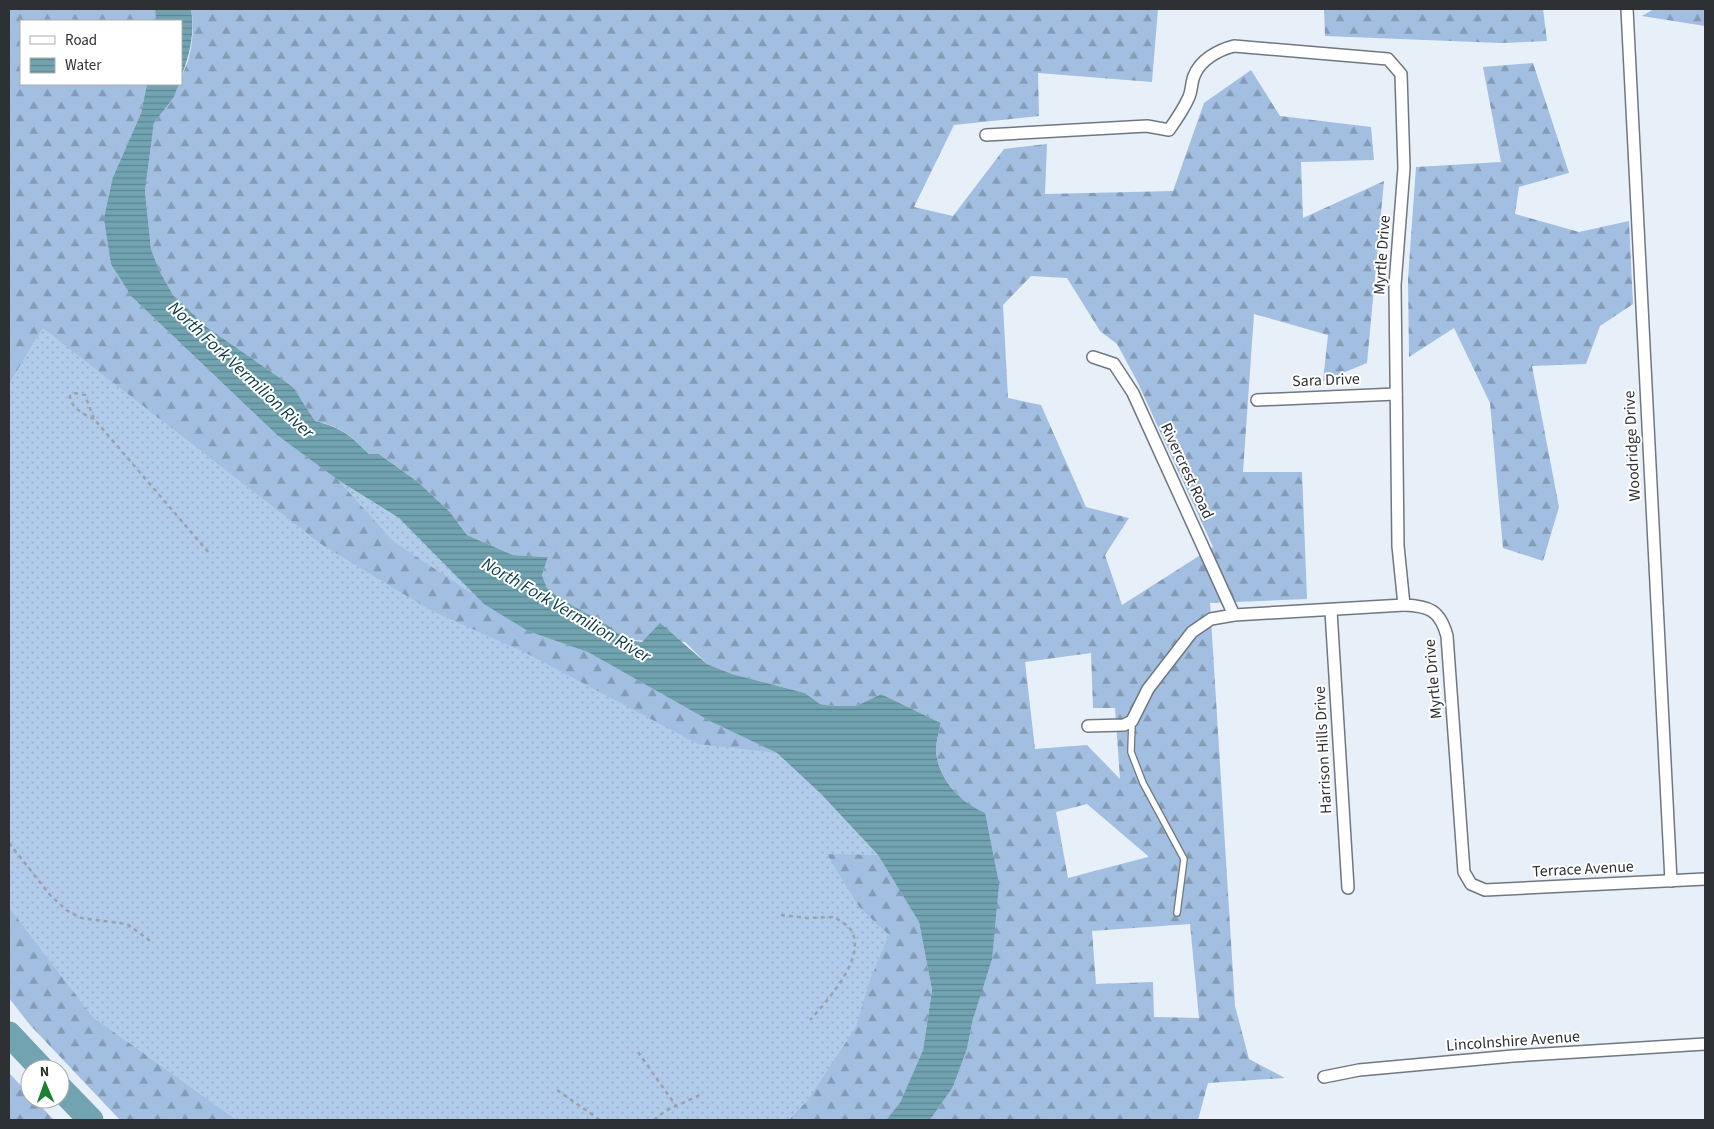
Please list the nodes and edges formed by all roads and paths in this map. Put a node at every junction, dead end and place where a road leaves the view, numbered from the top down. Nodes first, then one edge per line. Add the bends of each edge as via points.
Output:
1 (1627, 9) edge
2 (986, 135) dead end
3 (1093, 357) dead end
4 (1396, 394) junction
5 (1257, 400) dead end
6 (94, 419) junction
7 (210, 554) dead end
8 (1404, 605) junction
9 (1331, 611) junction
10 (1234, 615) junction
11 (1132, 722) junction
12 (1088, 726) dead end
13 (9, 843) edge
14 (1467, 879) joint
15 (1705, 879) edge
16 (1670, 881) junction
17 (1348, 888) dead end
18 (1177, 913) dead end
19 (781, 914) dead end
20 (153, 943) dead end
21 (810, 1020) dead end
22 (1705, 1044) edge
23 (638, 1052) dead end
24 (1324, 1077) dead end
25 (557, 1090) dead end
26 (702, 1094) dead end
27 (676, 1106) junction
28 (600, 1120) edge
29 (654, 1120) edge

1 - 16 street, Woodridge Drive
2 - 4 street, Myrtle Drive via 1147,126 1170,130 1189,98 1194,75 1209,57 1234,46 1388,59 1401,74 1404,168 1395,285
3 - 10 street, Rivercrest Road via 1114,364 1133,393
4 - 5 street, Sara Drive
4 - 8 street, Myrtle Drive via 1398,546
6 - 6 path via 85,395 74,393 70,396 75,408
6 - 7 path
8 - 9 street
8 - 14 street, Myrtle Drive via 1425,606 1432,611 1447,636 1462,863
9 - 10 street
9 - 17 street, Harrison Hills Drive
10 - 11 street via 1211,619 1192,632 1148,689
11 - 12 street
11 - 18 lane via 1131,752 1143,782 1184,859
13 - 20 path via 66,910 81,918 127,924
14 - 16 street, Terrace Avenue via 1476,888 1485,890
15 - 16 street, Terrace Avenue
19 - 21 path via 807,918 834,917 852,932 855,943 848,971
22 - 24 street, Lincolnshire Avenue via 1513,1056 1359,1070
23 - 27 path
25 - 28 path
26 - 27 path
27 - 29 path

